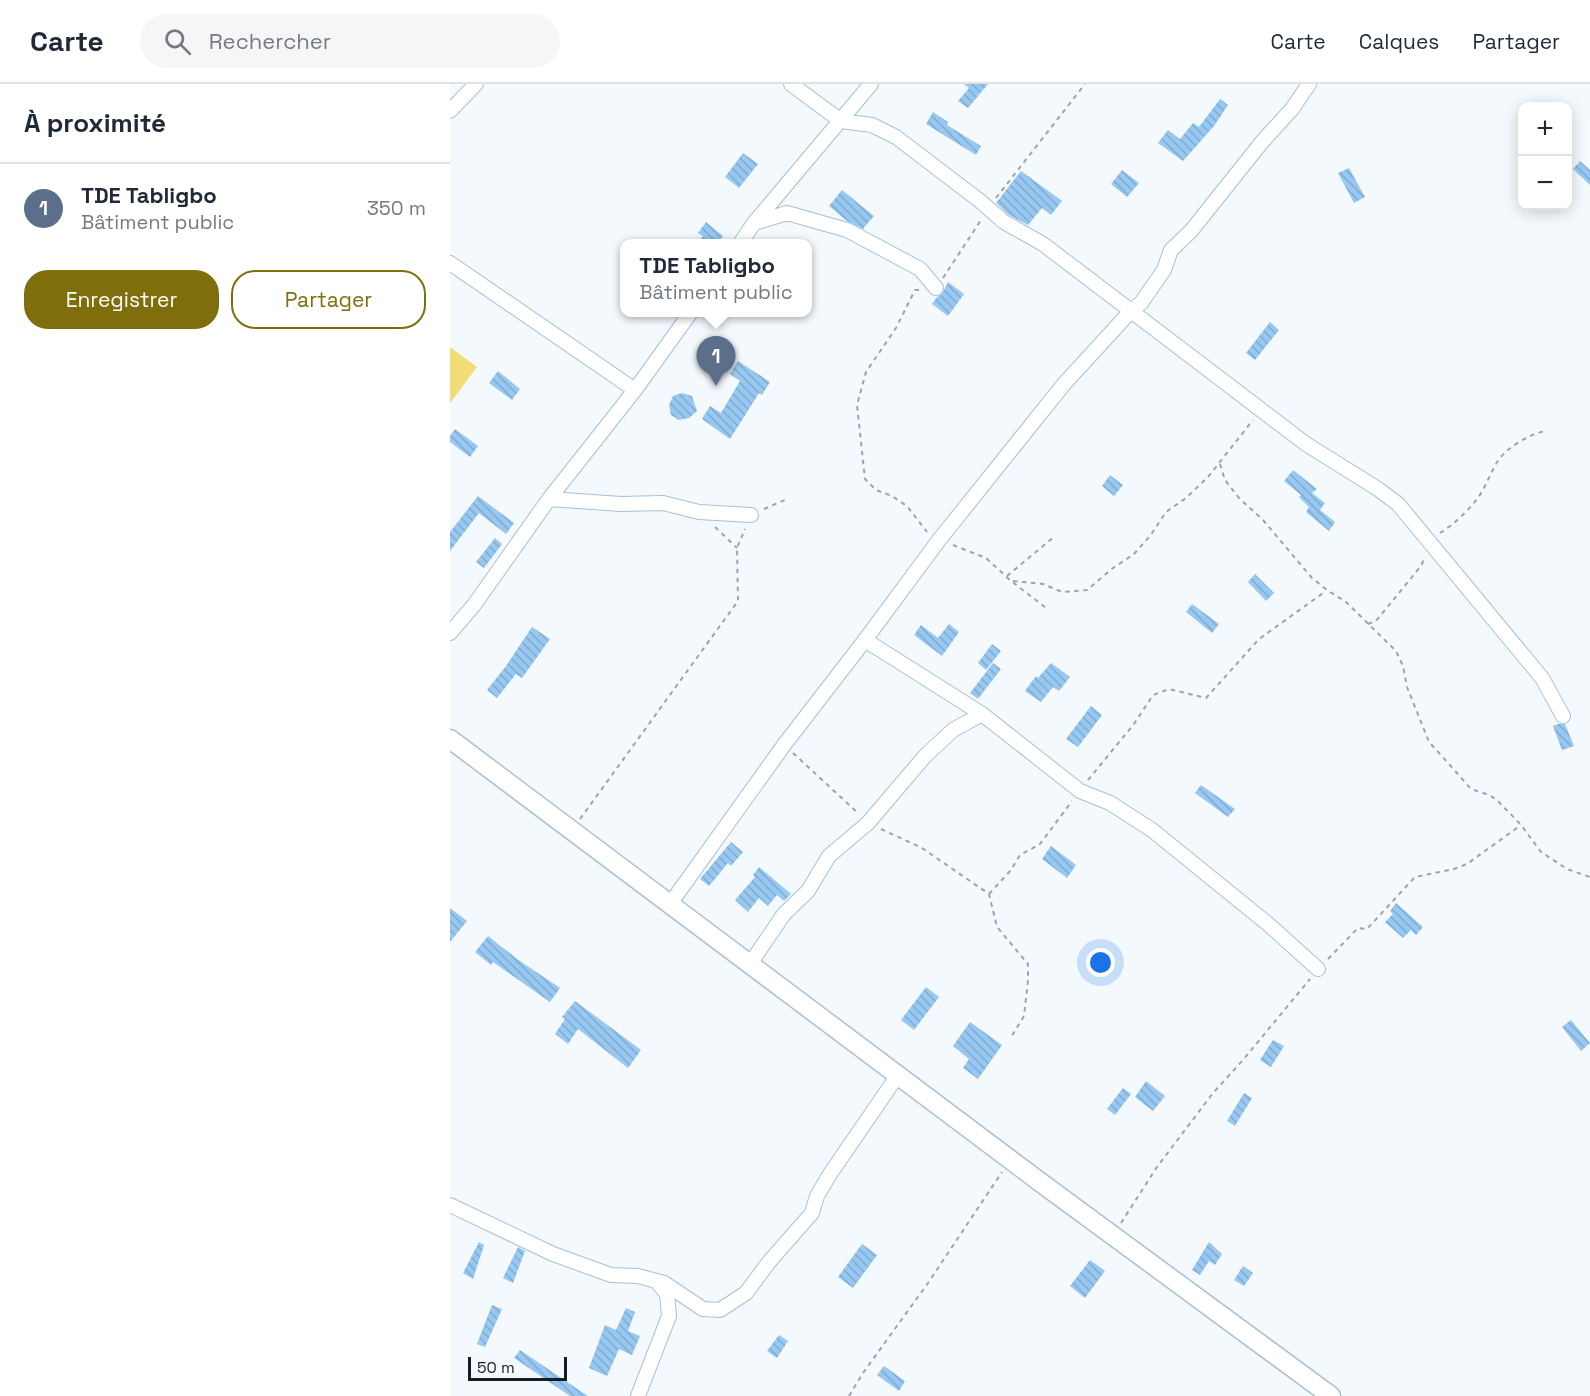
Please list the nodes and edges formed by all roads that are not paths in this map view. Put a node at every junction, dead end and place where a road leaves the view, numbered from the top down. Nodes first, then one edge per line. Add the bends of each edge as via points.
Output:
1 (476, 84) edge
2 (791, 84) edge
3 (871, 84) edge
4 (1309, 84) edge
5 (450, 111) edge
6 (841, 121) junction
7 (754, 224) junction
8 (743, 239) edge
9 (450, 263) edge
10 (936, 288) road end
11 (1131, 311) junction
12 (687, 317) edge
13 (635, 390) junction
14 (549, 499) junction
15 (751, 515) road end
16 (450, 633) edge
17 (866, 640) junction
18 (982, 714) junction
19 (1563, 716) dead end
20 (450, 738) edge
21 (670, 904) junction
22 (750, 964) junction
23 (1318, 969) road end
24 (898, 1075) junction
25 (450, 1205) edge
26 (656, 1281) junction
27 (638, 1396) edge
28 (1331, 1396) edge

1 - 5 street
2 - 6 street
3 - 6 street
4 - 11 street via 1191,231 1171,250 1164,270
6 - 7 street
6 - 11 street via 872,125 896,137 1004,222 1043,244
7 - 8 street
7 - 10 street via 787,213 847,231 920,269
9 - 13 street
11 - 17 street via 1064,384 939,540
11 - 19 street via 1306,444 1398,504 1542,678
12 - 13 street
13 - 14 street
14 - 15 street via 663,503 699,512
14 - 16 street
17 - 18 street
17 - 21 street via 784,745
18 - 22 street via 953,730 925,756 868,823 828,856 808,891 784,914
18 - 23 street via 1080,791 1110,803 1152,830
20 - 21 street
21 - 22 street
22 - 24 street
24 - 26 street via 826,1181 812,1213 746,1293 720,1310 703,1309 664,1282
24 - 28 street
25 - 26 street via 553,1254 611,1275
26 - 27 street via 667,1294 669,1316

